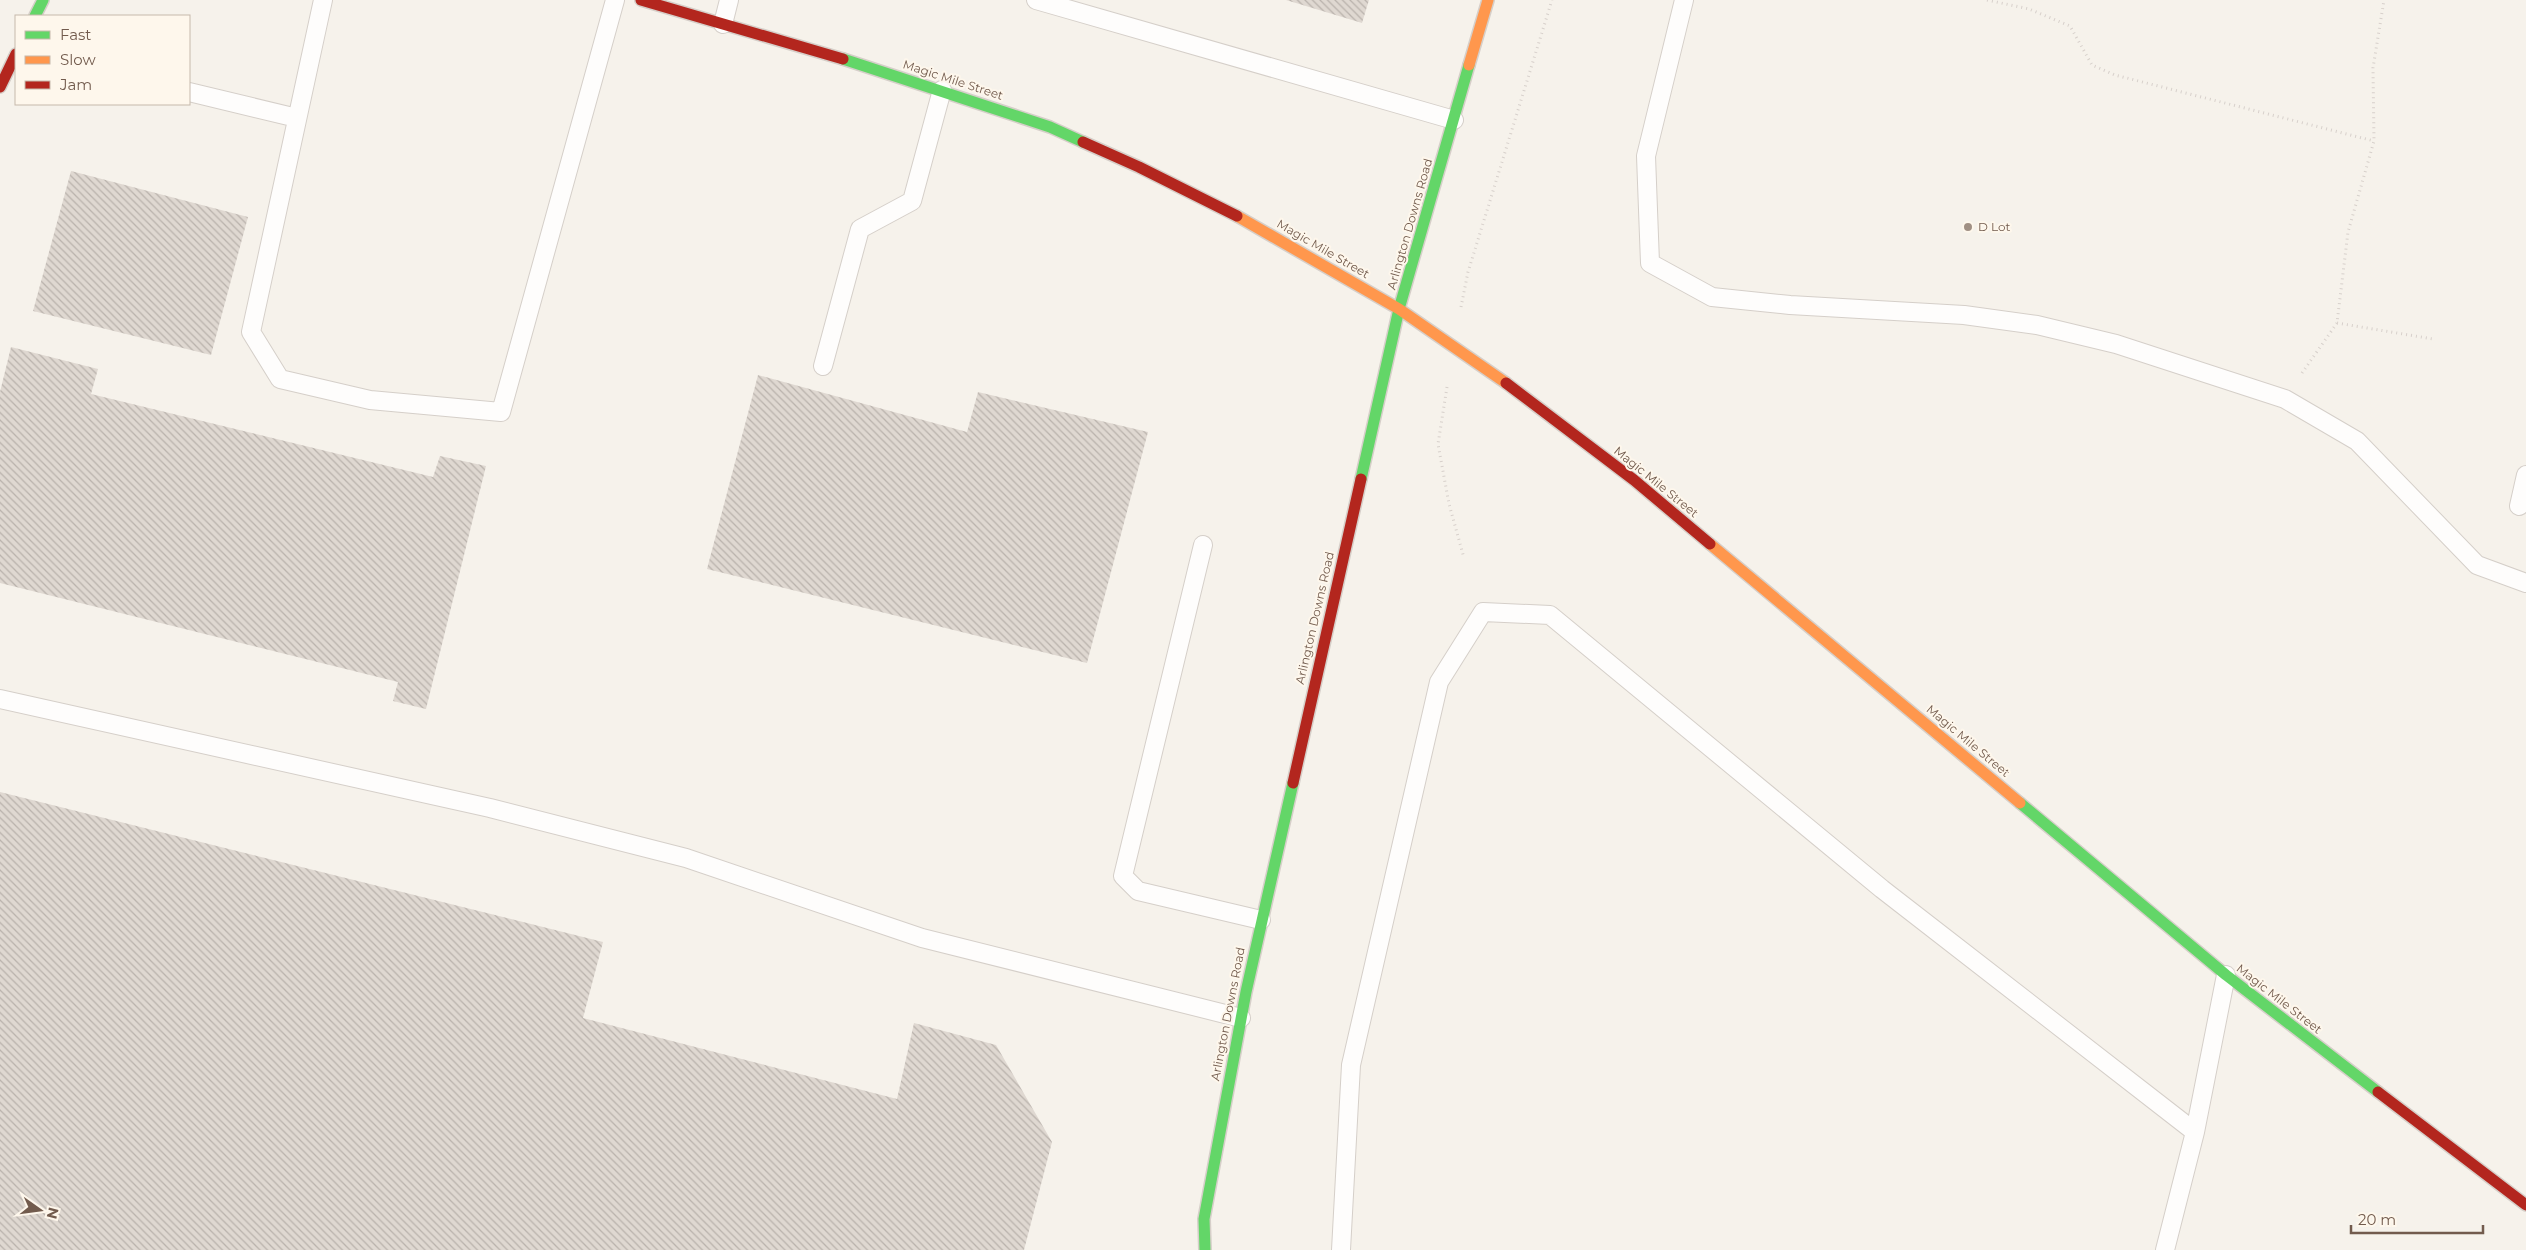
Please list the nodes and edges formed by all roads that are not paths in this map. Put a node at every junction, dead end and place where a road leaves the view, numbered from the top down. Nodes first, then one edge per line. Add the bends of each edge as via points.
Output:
1 (43, 0) edge
2 (323, 0) edge
3 (614, 0) edge
4 (641, 0) edge
5 (729, 0) edge
6 (1036, 0) edge
7 (1488, 0) edge
8 (1684, 0) edge
9 (36, 15) edge
10 (723, 24) junction
11 (15, 56) edge
12 (0, 87) edge
13 (942, 90) junction
14 (190, 92) edge
15 (297, 118) junction
16 (1454, 120) junction
17 (1399, 309) junction
18 (823, 366) dead end
19 (2526, 475) edge
20 (2519, 506) dead end
21 (1203, 545) dead end
22 (2526, 583) edge
23 (0, 700) edge
24 (1261, 920) junction
25 (2226, 975) junction
26 (1240, 1018) junction
27 (2195, 1132) junction
28 (2526, 1205) edge
29 (1205, 1250) edge
30 (1342, 1250) edge
31 (2165, 1250) edge

1 - 9 street
2 - 15 lane
3 - 15 lane via 502,412 370,400 280,379 251,332
4 - 10 street, Magic Mile Street
5 - 10 lane
6 - 16 lane
7 - 16 street, Arlington Downs Road
8 - 22 lane via 1646,156 1650,263 1712,297 1964,315 2038,325 2116,344 2285,399 2356,441 2477,565
10 - 13 street, Magic Mile Street
11 - 12 street
13 - 17 street, Magic Mile Street via 1050,127 1139,167 1242,219
13 - 18 lane via 912,202 860,228
14 - 15 lane
16 - 17 street, Arlington Downs Road
17 - 24 street, Arlington Downs Road
17 - 25 street, Magic Mile Street via 1454,345 1634,480
19 - 20 lane
21 - 24 lane via 1123,876 1138,891
23 - 26 lane via 490,808 667,854 922,938
24 - 26 street, Arlington Downs Road
25 - 27 lane
25 - 28 street, Magic Mile Street
26 - 29 street, Arlington Downs Road via 1204,1219
27 - 30 lane via 1882,889 1550,615 1483,612 1439,682 1351,1065
27 - 31 lane

